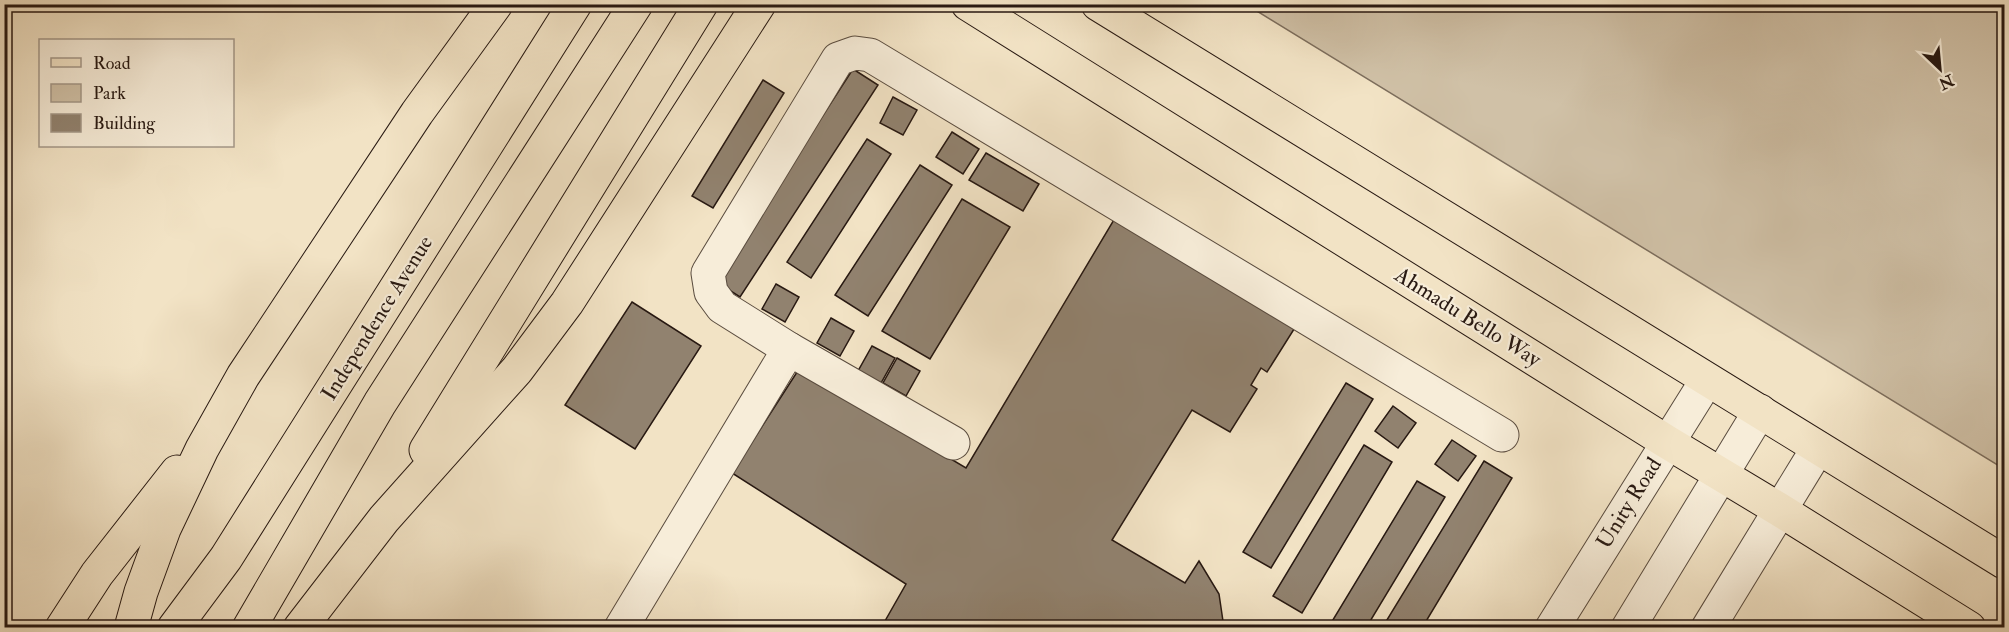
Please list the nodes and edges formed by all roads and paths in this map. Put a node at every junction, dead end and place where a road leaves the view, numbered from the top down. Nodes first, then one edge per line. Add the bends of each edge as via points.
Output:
1 (496, 4) edge
2 (575, 4) edge
3 (636, 4) edge
4 (701, 4) edge
5 (759, 4) edge
6 (968, 4) edge
7 (1098, 4) edge
8 (789, 349) junction
9 (1707, 380) junction
10 (1760, 411) junction
11 (1502, 435) dead end
12 (1667, 442) junction
13 (953, 443) dead end
14 (1818, 448) junction
15 (1721, 475) junction
16 (1780, 510) junction
17 (384, 519) junction
18 (152, 525) junction
19 (2004, 562) edge
20 (318, 624) edge
21 (62, 627) edge
22 (131, 627) edge
23 (174, 627) edge
24 (249, 627) edge
25 (621, 627) edge
26 (1552, 627) edge
27 (1628, 627) edge
28 (1708, 627) edge
29 (1969, 627) edge

1 - 18 main road via 417,113 243,376
2 - 23 main road, Independence Avenue via 226,558
3 - 24 main road via 380,403
4 - 17 main road
5 - 17 main road via 567,303 517,370
6 - 12 main road, Ahmadu Bello Way
7 - 9 main road
8 - 11 street via 722,307 711,292 708,273 838,59 855,53 870,55
8 - 13 street
8 - 25 street
9 - 10 main road
9 - 12 street, Unity Road
10 - 14 main road
10 - 15 street
12 - 15 main road, Ahmadu Bello Way
12 - 26 street, Unity Road
14 - 16 street
14 - 19 main road
15 - 16 main road, Ahmadu Bello Way
15 - 27 street
16 - 28 street
16 - 29 main road, Ahmadu Bello Way
17 - 20 main road
18 - 21 main road via 97,574
18 - 22 main road

